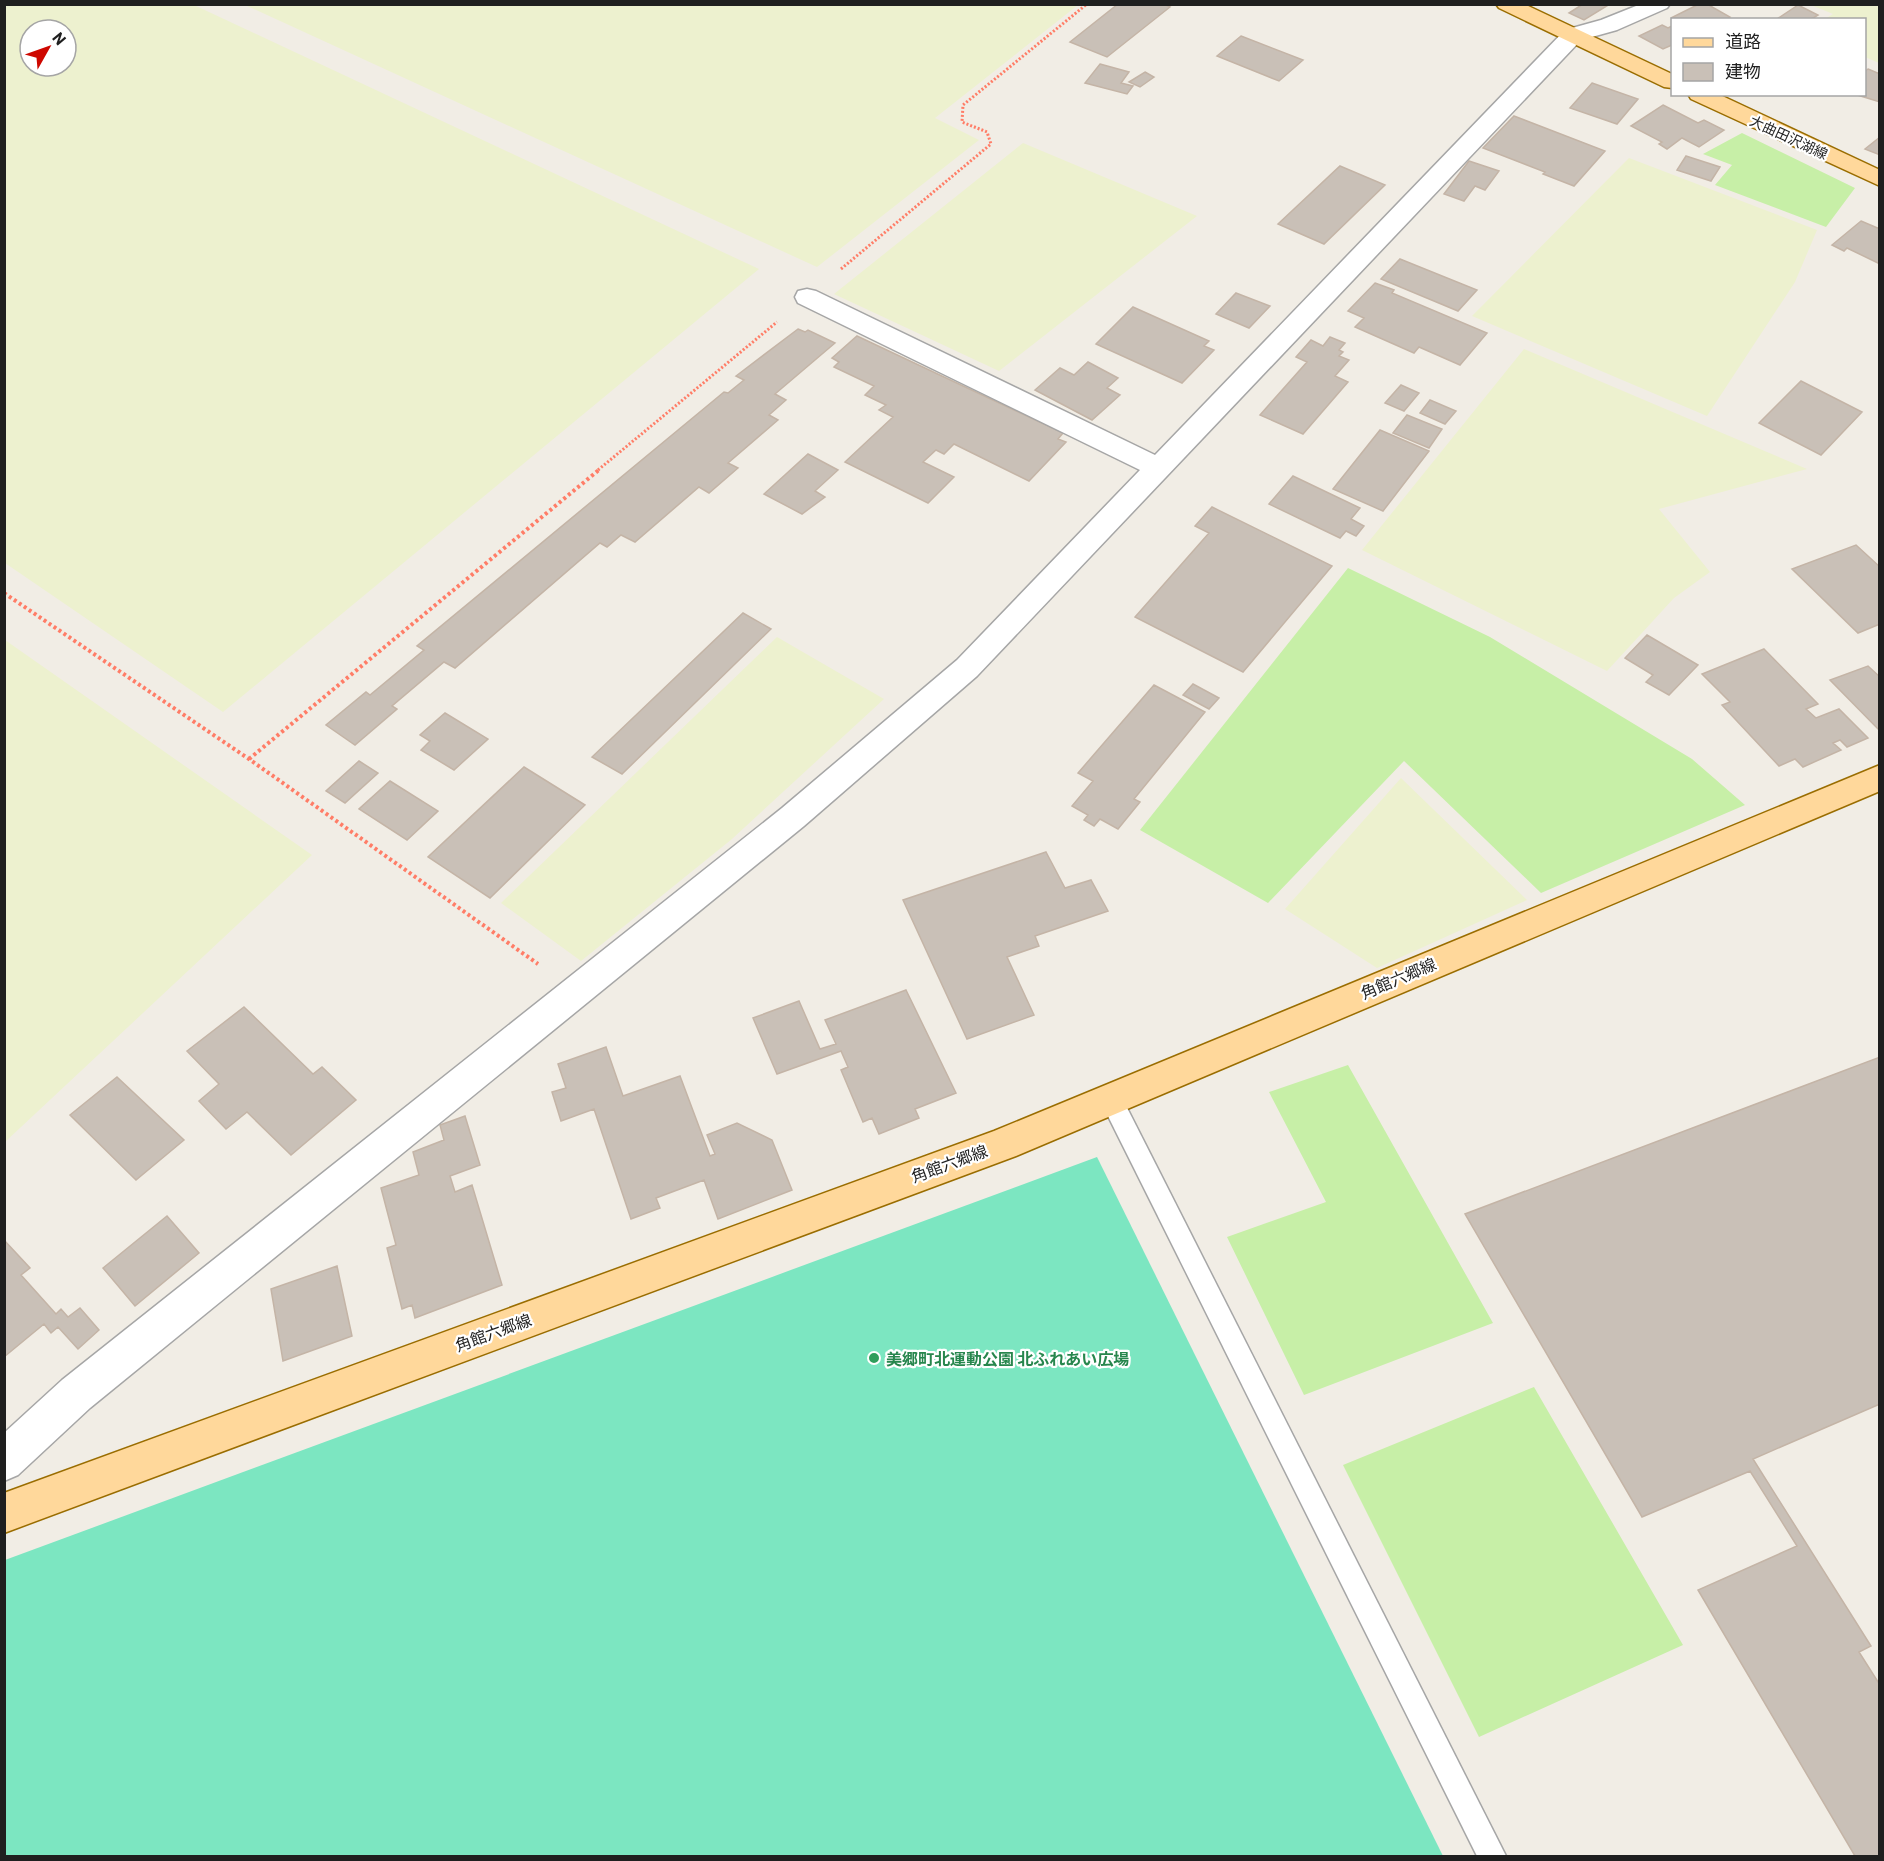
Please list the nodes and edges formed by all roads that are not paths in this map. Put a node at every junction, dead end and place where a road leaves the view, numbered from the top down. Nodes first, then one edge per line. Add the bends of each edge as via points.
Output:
1 (1506, 4) edge
2 (1660, 4) edge
3 (1572, 35) junction
4 (1671, 82) edge
5 (1703, 96) edge
6 (1880, 179) edge
7 (807, 297) road end
8 (1158, 468) junction
9 (1880, 777) edge
10 (1111, 1099) junction
11 (4, 1461) edge
12 (4, 1513) edge
13 (1492, 1857) edge

1 - 3 main road
2 - 3 street
3 - 4 main road
3 - 8 street
5 - 6 main road, 大曲田沢湖線
7 - 8 street
8 - 11 street via 967,668 793,817 76,1394
9 - 10 main road, 角館六郷線
10 - 12 main road, 角館六郷線 via 1003,1144
10 - 13 lane

